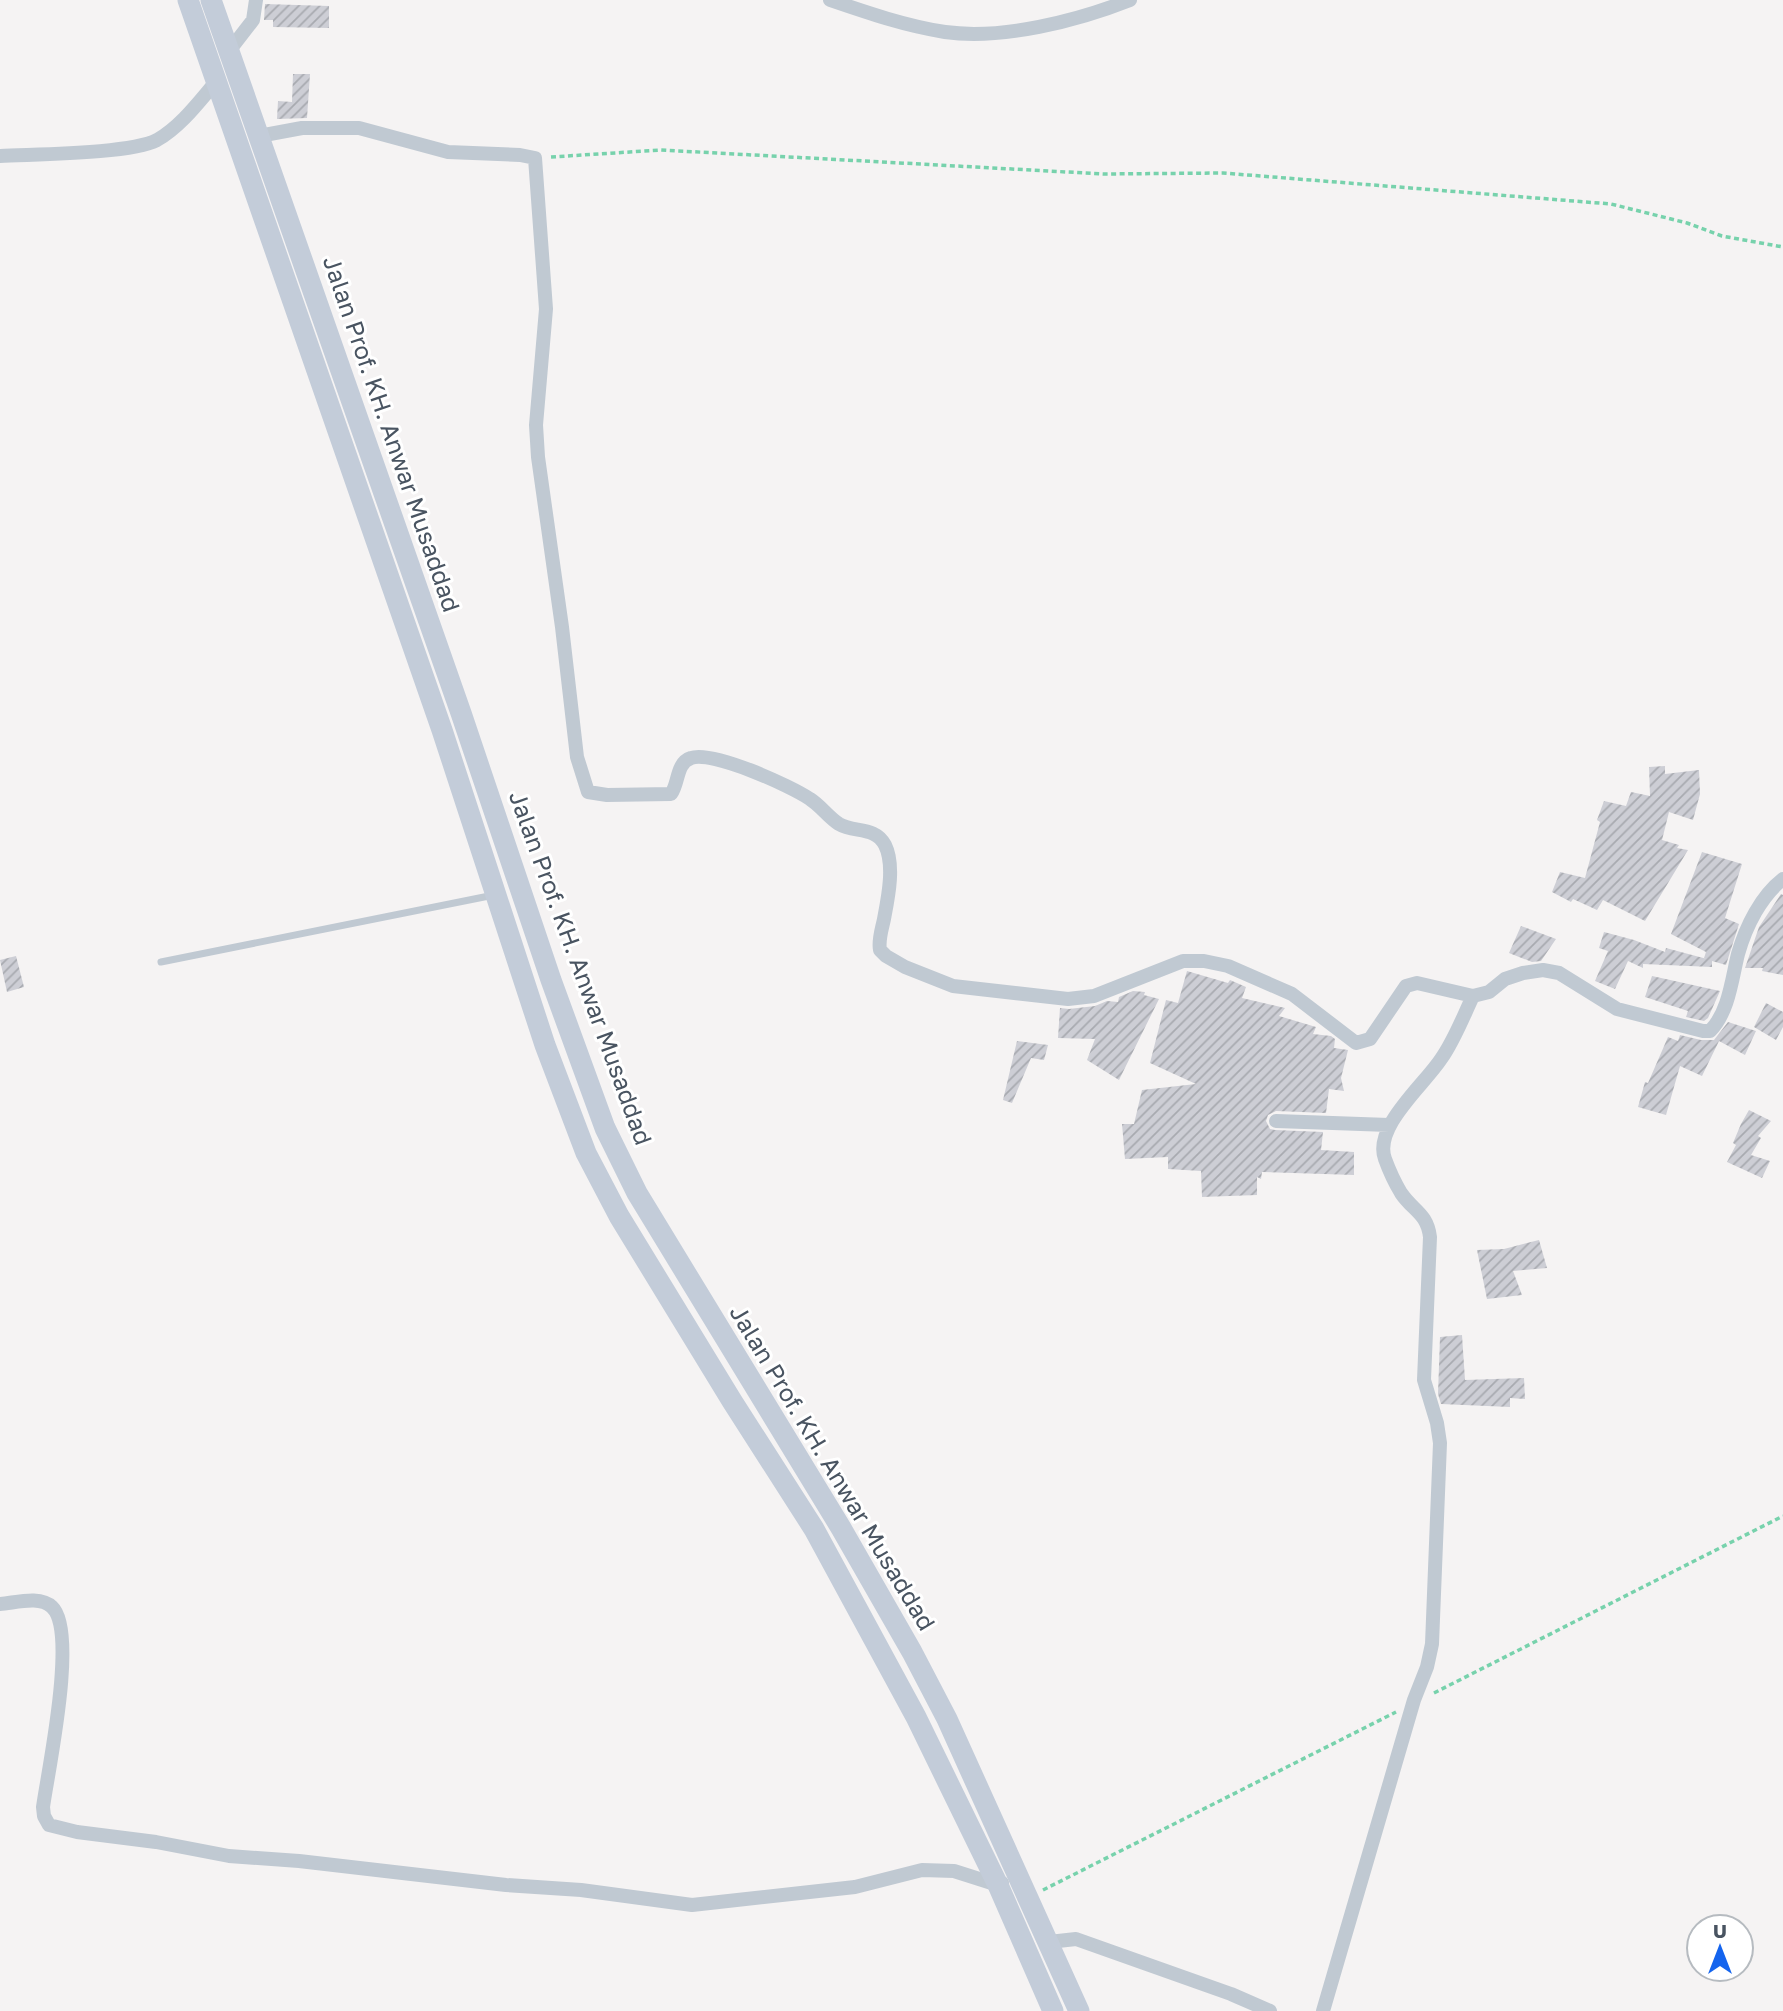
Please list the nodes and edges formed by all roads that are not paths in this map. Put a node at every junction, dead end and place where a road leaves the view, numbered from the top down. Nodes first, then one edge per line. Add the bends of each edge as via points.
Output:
1 (188, 0) edge
2 (211, 0) edge
3 (257, 0) edge
4 (830, 0) edge
5 (1130, 0) edge
6 (229, 51) junction
7 (215, 83) junction
8 (259, 136) junction
9 (0, 156) edge
10 (416, 584) junction
11 (394, 593) junction
12 (1783, 879) edge
13 (498, 903) junction
14 (526, 903) junction
15 (161, 962) dead end
16 (1473, 996) junction
17 (1276, 1121) dead end
18 (1389, 1125) junction
19 (0, 1604) edge
20 (1020, 1877) junction
21 (998, 1885) junction
22 (1049, 1942) junction
23 (1054, 2011) edge
24 (1079, 2011) edge
25 (1270, 2011) edge
26 (1323, 2011) edge

1 - 7 street, Jalan Prof. KH. Anwar Musaddad
2 - 6 street, Jalan Prof. KH. Anwar Musaddad
3 - 6 street via 253,20
4 - 5 street via 881,18 947,32 987,33 1090,14
6 - 8 street, Jalan Prof. KH. Anwar Musaddad
7 - 9 street via 178,124 155,141 124,148
7 - 11 street, Jalan Prof. KH. Anwar Musaddad
8 - 10 street, Jalan Prof. KH. Anwar Musaddad
8 - 16 street via 302,128 359,128 448,152 535,159 546,309 536,425 538,457 577,757 588,792 671,794 680,767 695,757 789,786 841,825 866,830 884,842 890,863 880,950 905,967 953,986 1068,999 1094,996 1183,961 1204,961 1292,994 1356,1043 1370,1039 1406,986 1417,983
10 - 11 street
10 - 14 street, Jalan Prof. KH. Anwar Musaddad
11 - 13 street, Jalan Prof. KH. Anwar Musaddad
12 - 16 street via 1770,889 1745,935 1722,1012 1710,1031 1617,1009 1559,972 1523,973
13 - 14 street
13 - 15 lane
13 - 21 street, Jalan Prof. KH. Anwar Musaddad via 586,1153 633,1239 814,1529 916,1717
14 - 20 street, Jalan Prof. KH. Anwar Musaddad via 605,1128 637,1193 912,1652
16 - 18 street via 1442,1058
17 - 18 street
18 - 26 street via 1382,1142 1384,1156 1402,1194 1428,1224 1430,1237 1424,1380 1440,1443 1432,1644
19 - 21 street via 46,1602 60,1622 60,1697 43,1807 49,1825 229,1856 692,1905 855,1887 922,1870 954,1871
20 - 21 street
20 - 22 street, Jalan Prof. KH. Anwar Musaddad
21 - 23 street, Jalan Prof. KH. Anwar Musaddad
22 - 24 street, Jalan Prof. KH. Anwar Musaddad
22 - 25 street via 1076,1939

